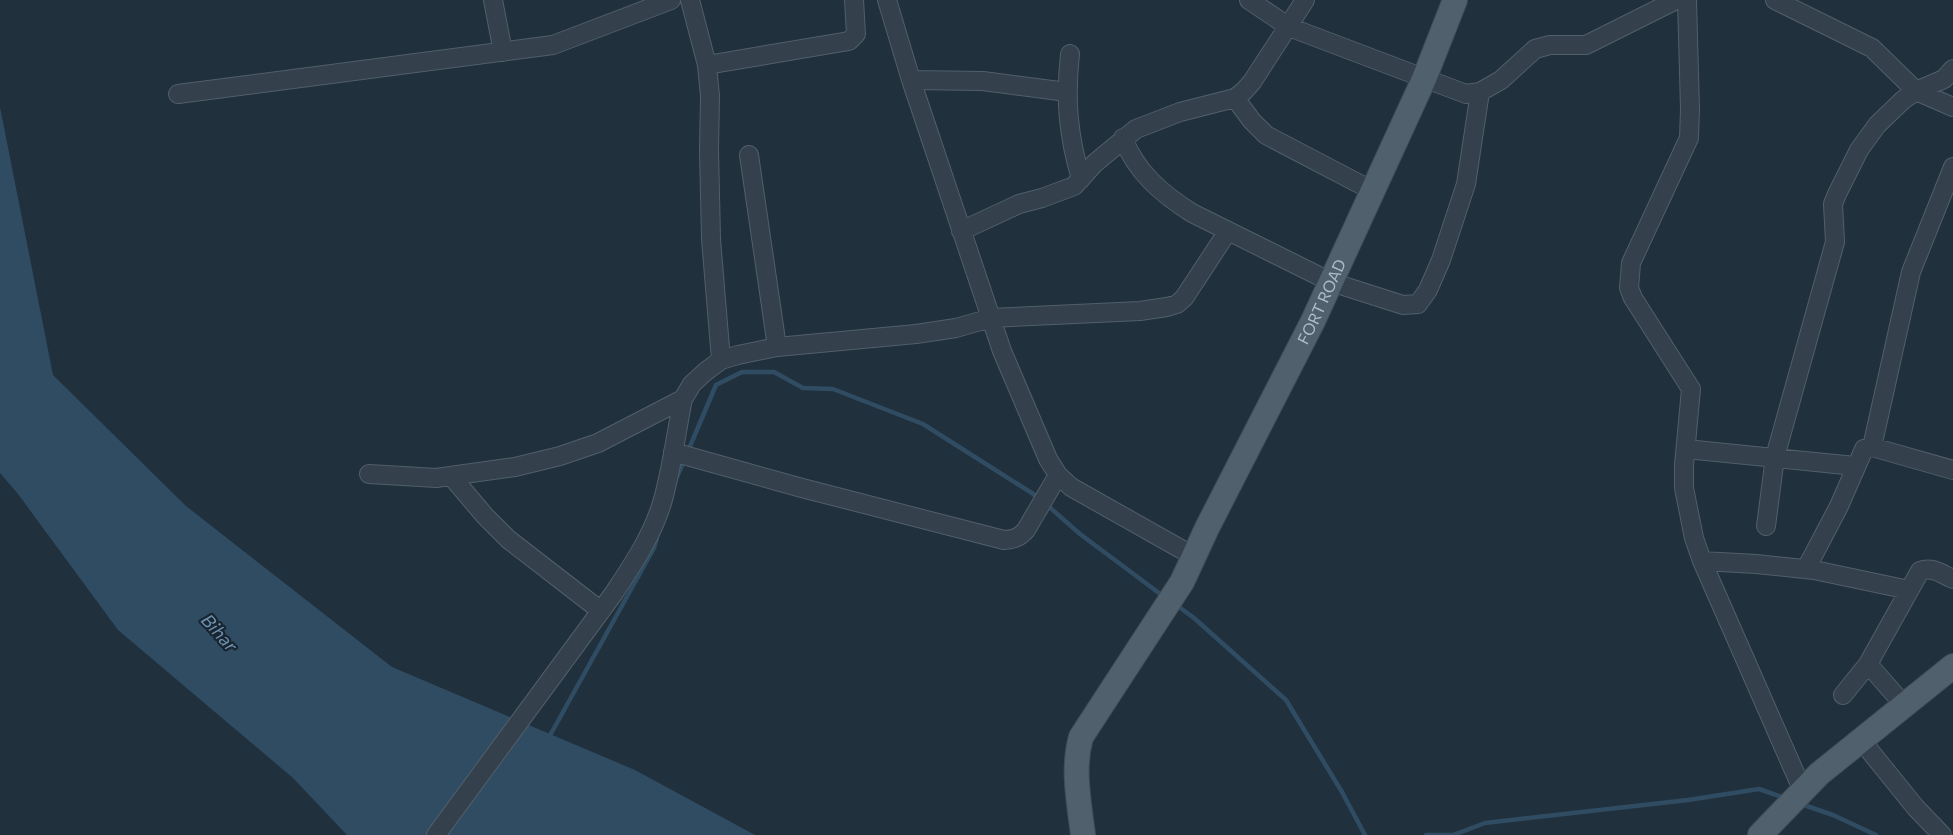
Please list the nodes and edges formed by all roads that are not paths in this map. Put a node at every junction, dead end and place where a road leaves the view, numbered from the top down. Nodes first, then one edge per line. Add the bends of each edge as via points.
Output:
1 (493, 0) edge
2 (690, 0) edge
3 (854, 0) edge
4 (887, 0) edge
5 (1249, 0) edge
6 (1305, 0) edge
7 (1455, 0) edge
8 (1676, 0) edge
9 (1687, 0) edge
10 (1775, 0) edge
11 (661, 2) edge
12 (1289, 27) junction
13 (503, 52) junction
14 (1070, 54) dead end
15 (707, 65) junction
16 (1953, 69) edge
17 (1424, 79) junction
18 (911, 80) junction
19 (1916, 91) junction
20 (1066, 92) junction
21 (1480, 92) junction
22 (178, 94) dead end
23 (1235, 98) junction
24 (1953, 107) edge
25 (1123, 138) junction
26 (750, 155) dead end
27 (1953, 167) edge
28 (1081, 179) junction
29 (1373, 192) junction
30 (961, 231) junction
31 (1228, 231) junction
32 (1331, 282) junction
33 (991, 318) junction
34 (777, 347) junction
35 (721, 360) junction
36 (683, 399) junction
37 (1872, 447) junction
38 (1686, 449) junction
39 (672, 452) junction
40 (1775, 457) junction
41 (1855, 466) junction
42 (1953, 470) edge
43 (369, 474) dead end
44 (1058, 475) junction
45 (452, 477) junction
46 (1766, 526) dead end
47 (1195, 557) junction
48 (1702, 561) junction
49 (1806, 569) junction
50 (1953, 579) edge
51 (1909, 590) junction
52 (601, 611) junction
53 (1868, 664) junction
54 (1953, 666) edge
55 (1843, 694) dead end
56 (1904, 705) junction
57 (1861, 740) junction
58 (1796, 796) junction
59 (436, 835) edge
60 (1083, 835) edge
61 (1760, 835) edge
62 (1942, 835) edge

1 - 13 street
2 - 15 street
3 - 15 street via 856,34 849,41
4 - 18 street
5 - 12 street
6 - 12 street
7 - 17 main road, FORT ROAD
8 - 21 street via 1586,45 1535,49 1501,80
9 - 38 street via 1689,138 1631,263 1629,277 1633,298 1691,389
10 - 19 street via 1872,48
11 - 13 street via 554,45
12 - 17 street
12 - 23 street via 1252,82
13 - 22 street
14 - 20 street
15 - 35 street via 711,239
16 - 19 street via 1944,79
17 - 21 street via 1466,94
17 - 29 main road, FORT ROAD
18 - 20 street via 983,81
18 - 30 street
19 - 24 street
19 - 40 street via 1867,137 1833,204 1835,242
20 - 28 street via 1069,130
21 - 32 street via 1471,163 1461,202 1432,280 1418,304 1403,305
23 - 25 street via 1150,122
23 - 29 street via 1266,135
25 - 28 street
25 - 31 street via 1141,172 1172,200
26 - 34 street
27 - 37 street via 1911,272
28 - 30 street via 1074,186 1019,204
29 - 32 main road, FORT ROAD
30 - 33 street
31 - 32 street
31 - 33 street via 1177,304 1140,310
32 - 47 main road, FORT ROAD
33 - 34 street via 916,334
33 - 44 street
34 - 35 street
35 - 36 street via 692,384
36 - 39 street
36 - 45 street via 598,443 560,456
37 - 41 street via 1864,449
37 - 42 street
38 - 40 street
38 - 48 street via 1684,488
39 - 44 street via 1004,540 1021,536 1026,530
39 - 52 street via 662,503 648,538
40 - 41 street
40 - 46 street
41 - 49 street
43 - 45 street
44 - 47 street via 1088,497
45 - 52 street via 508,539
47 - 60 main road, FORT ROAD via 1081,737 1076,774
48 - 49 street
48 - 58 street
49 - 51 street
50 - 51 street via 1926,568
51 - 53 street
52 - 59 street
53 - 55 street
53 - 56 street
54 - 56 main road
56 - 57 main road
57 - 58 main road
57 - 62 street
58 - 61 main road

